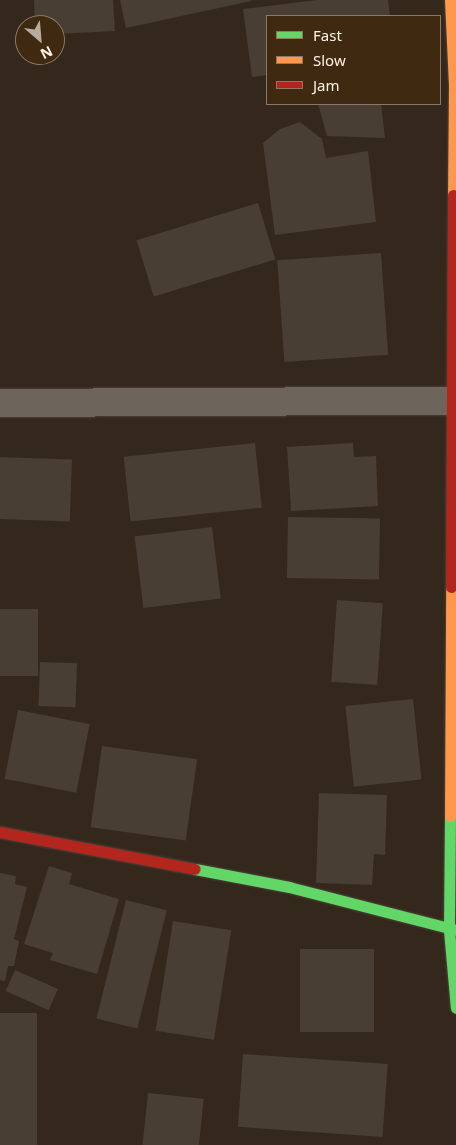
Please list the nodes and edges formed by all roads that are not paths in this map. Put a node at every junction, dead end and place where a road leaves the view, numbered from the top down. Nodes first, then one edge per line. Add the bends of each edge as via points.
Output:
1 (450, 0) edge
2 (453, 401) junction
3 (0, 403) edge
4 (0, 832) edge
5 (453, 930) edge
6 (456, 1008) edge

1 - 2 street via 454,85
2 - 3 street
2 - 5 street
4 - 5 street via 289,887
5 - 6 street

